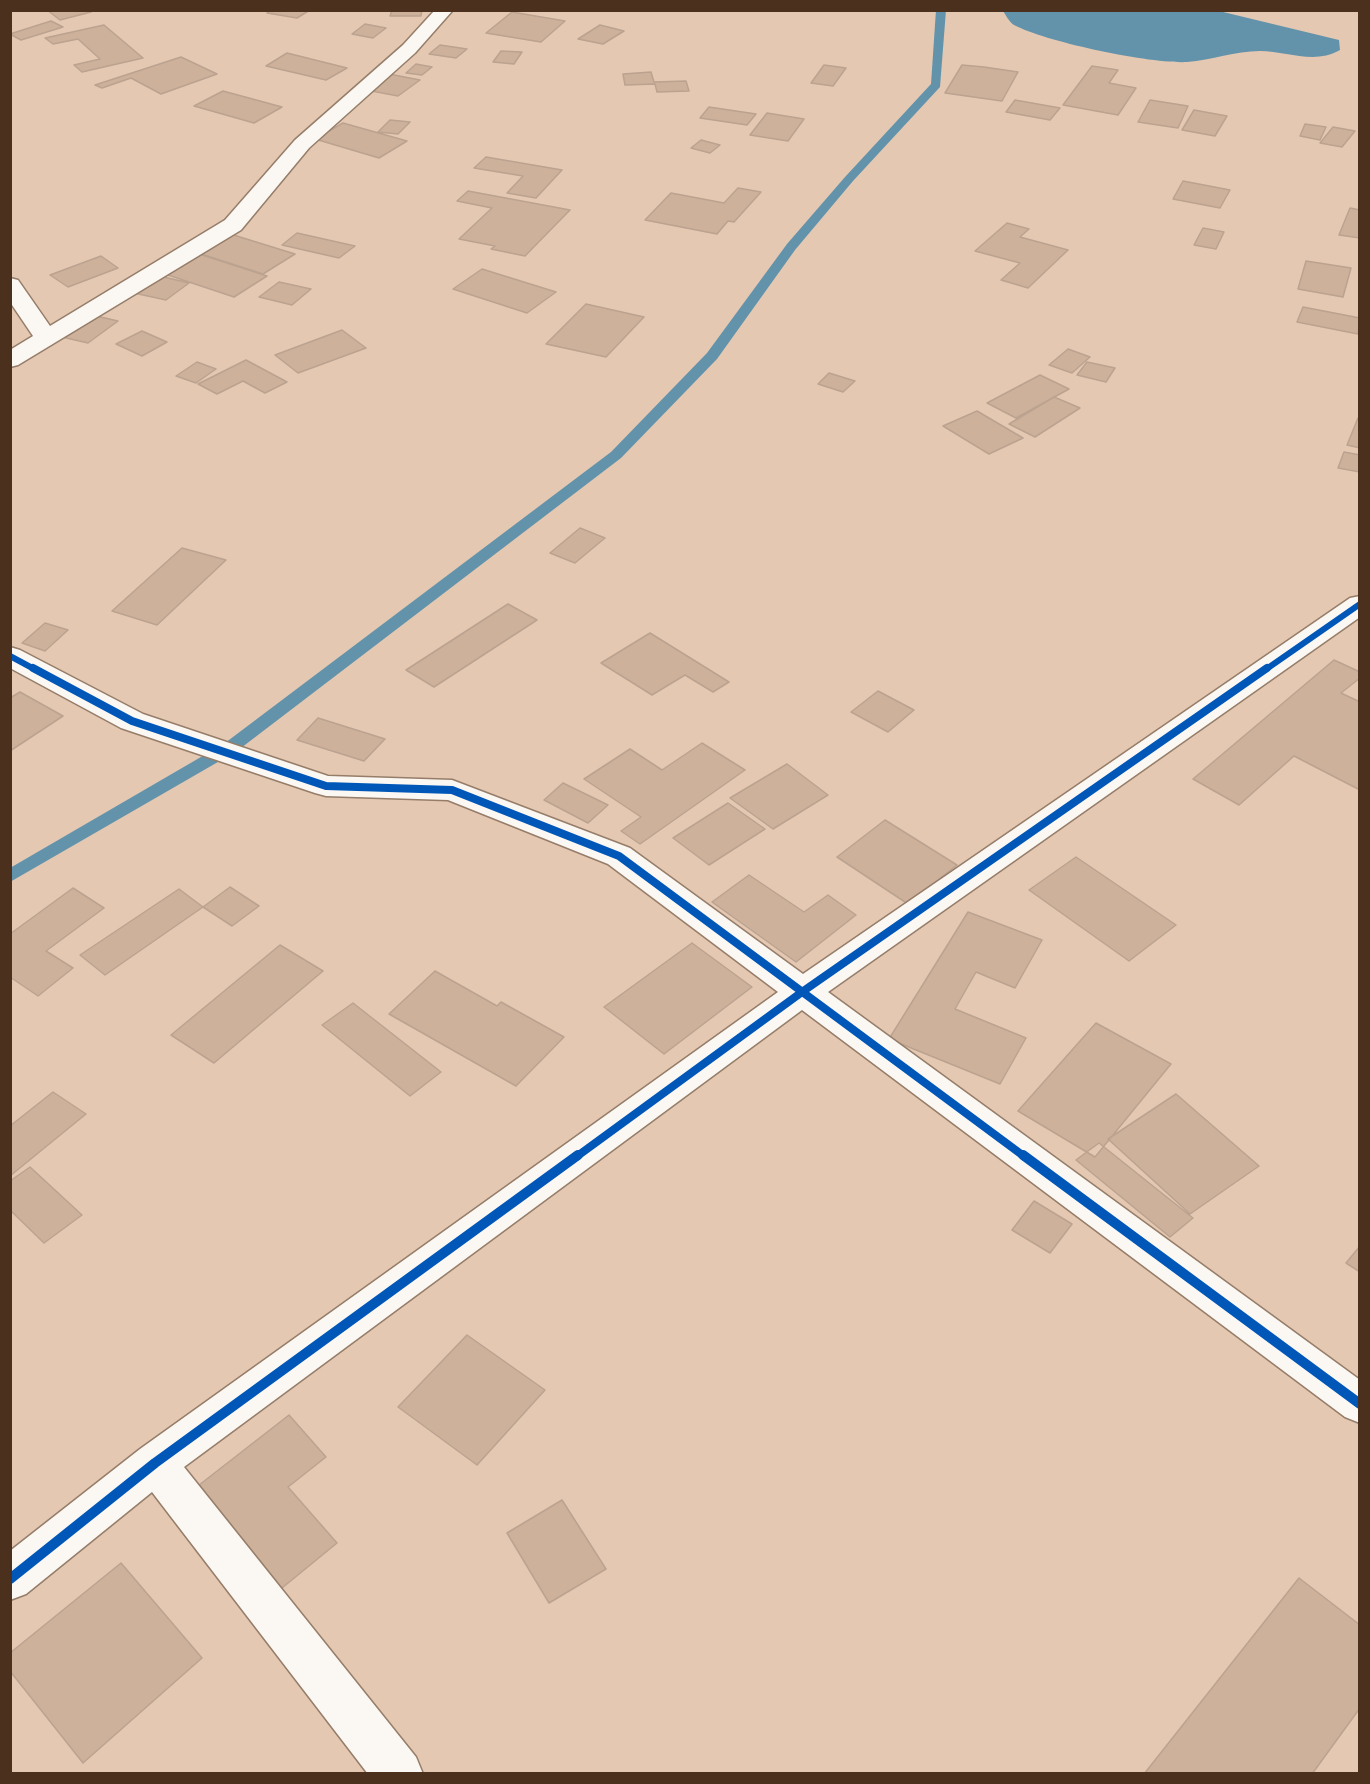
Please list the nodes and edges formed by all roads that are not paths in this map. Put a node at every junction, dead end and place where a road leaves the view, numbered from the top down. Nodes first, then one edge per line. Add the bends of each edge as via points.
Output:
1 (445, 10) edge
2 (10, 285) edge
3 (46, 338) junction
4 (10, 360) edge
5 (1359, 604) edge
6 (10, 656) edge
7 (802, 992) junction
8 (1359, 1404) edge
9 (155, 1463) junction
10 (10, 1579) edge
11 (399, 1773) edge

1 - 3 street via 409,48 302,144 233,225
2 - 3 street
3 - 4 street
5 - 7 street
6 - 7 street via 132,721 326,786 452,790 620,856
7 - 8 street
7 - 9 street
9 - 10 street
9 - 11 street

